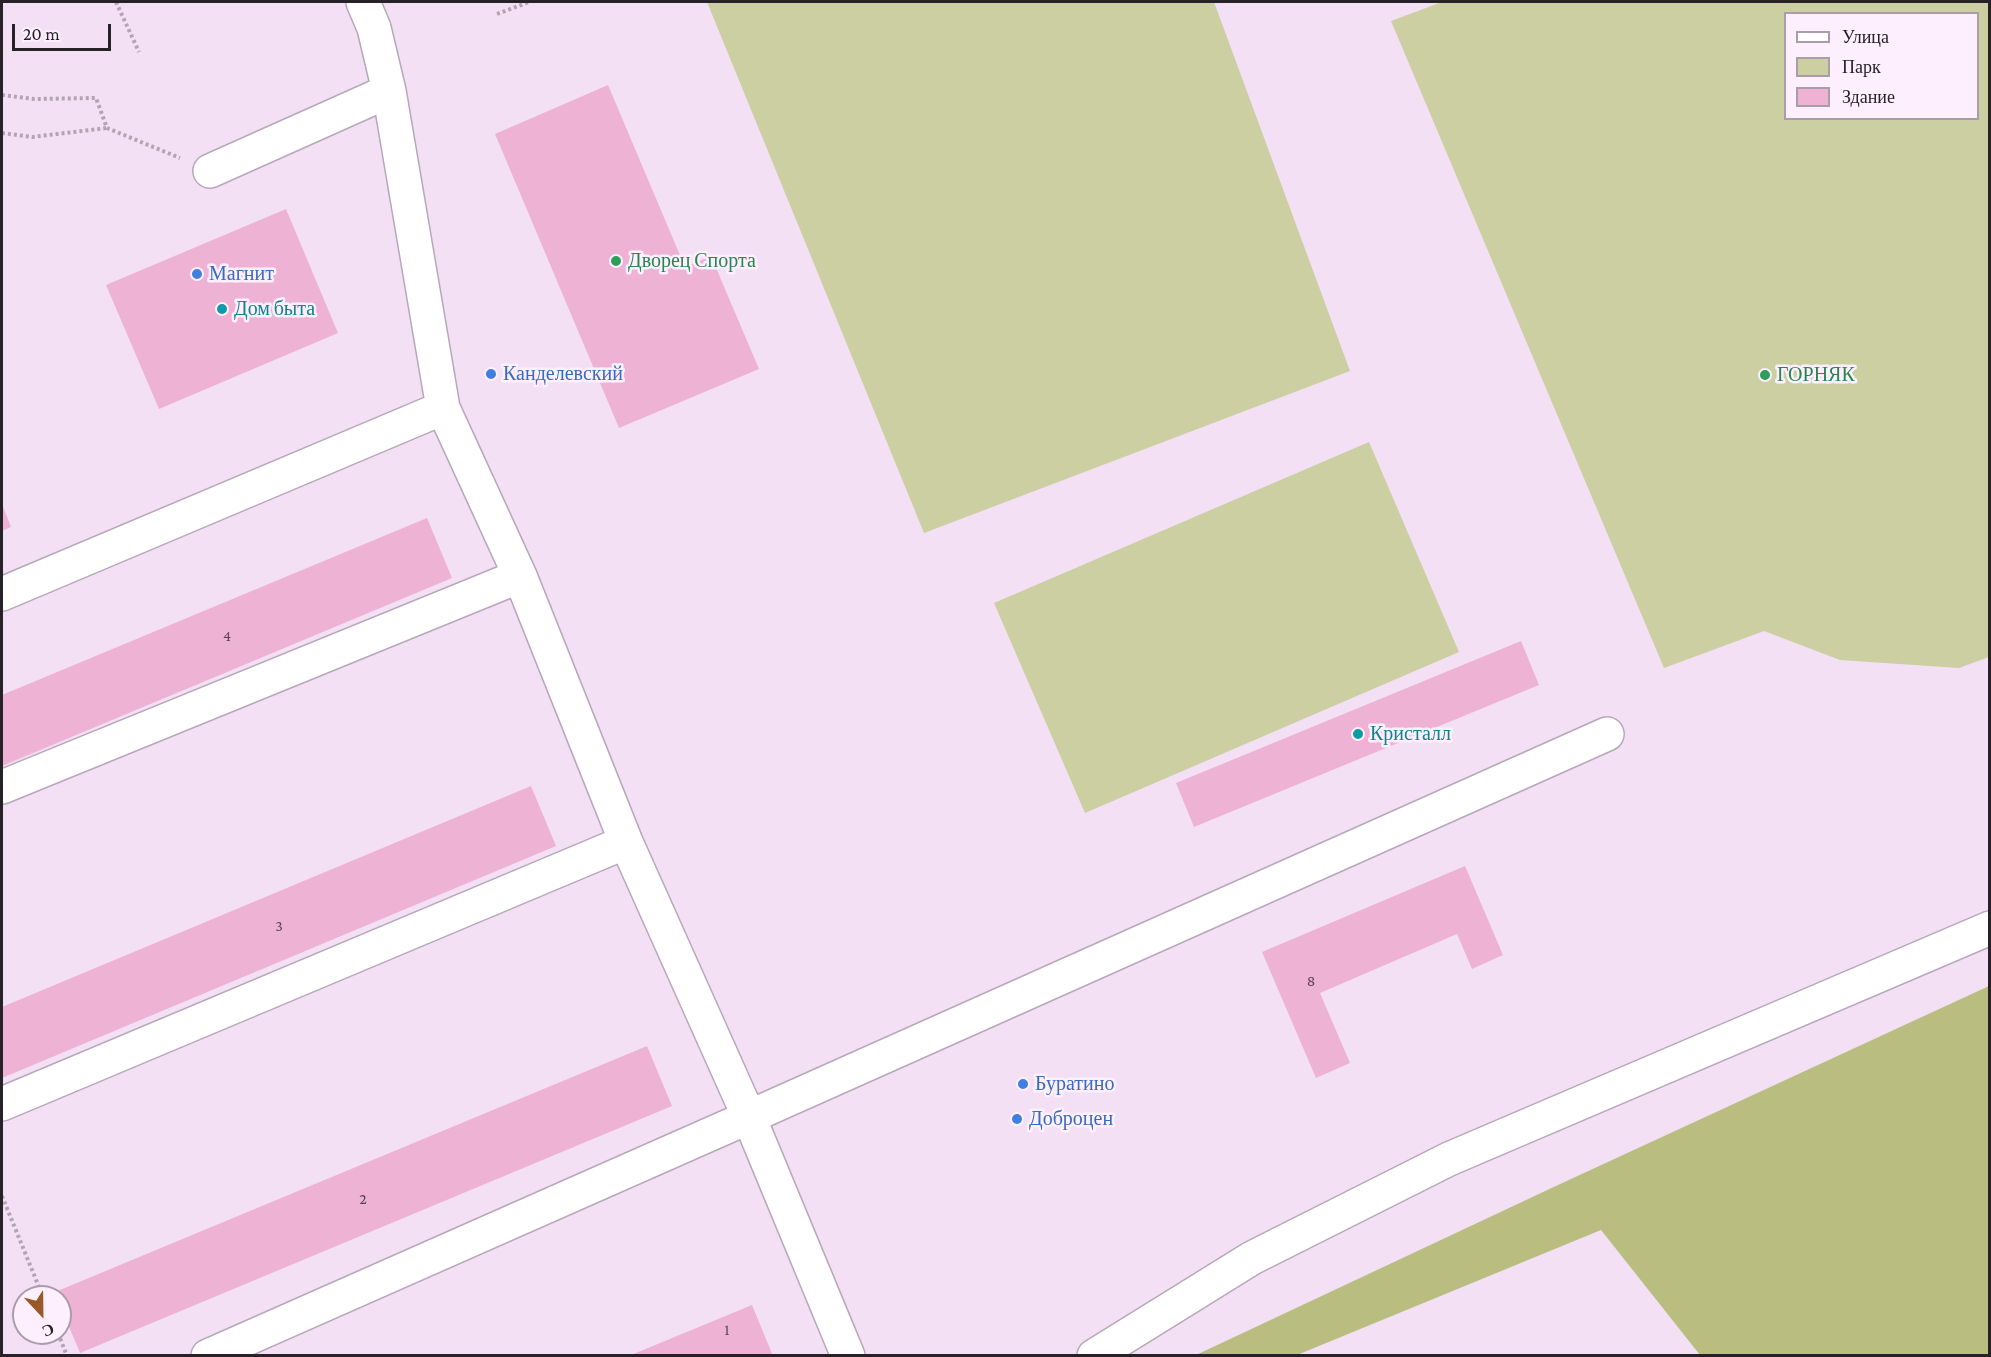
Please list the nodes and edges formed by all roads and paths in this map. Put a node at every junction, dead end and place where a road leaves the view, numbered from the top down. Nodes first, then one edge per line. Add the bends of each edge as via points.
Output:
1 (116, 2) edge
2 (529, 2) edge
3 (497, 14) dead end
4 (369, 15) edge
5 (139, 52) dead end
6 (389, 91) junction
7 (2, 95) edge
8 (107, 128) junction
9 (2, 133) edge
10 (210, 171) joint
11 (442, 408) junction
12 (520, 576) junction
13 (2, 594) edge
14 (1607, 734) dead end
15 (2, 787) edge
16 (626, 842) junction
17 (1989, 928) edge
18 (2, 1104) edge
19 (749, 1117) junction
20 (2, 1196) edge
21 (38, 1285) edge
22 (208, 1356) edge
23 (848, 1356) edge
24 (1094, 1356) edge

1 - 5 path
2 - 3 path
4 - 6 street
6 - 10 street
6 - 11 street
7 - 8 path via 96,98
8 - 9 path via 32,137
8 - 10 path
11 - 12 street
11 - 13 street
12 - 15 street
12 - 16 street
14 - 19 street
16 - 18 street
16 - 19 street
17 - 24 street via 1449,1159 1252,1258
19 - 22 street
19 - 23 street
20 - 21 path

